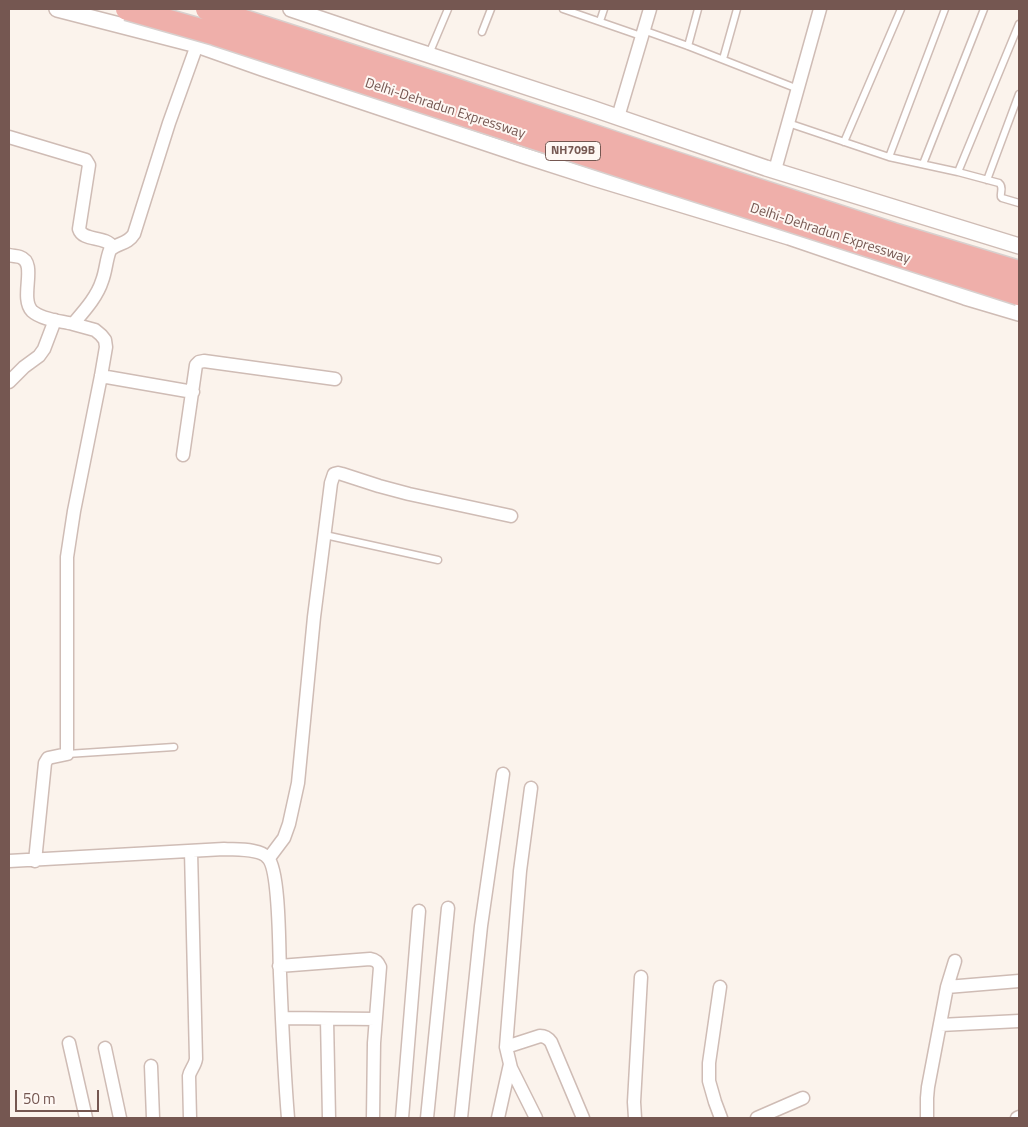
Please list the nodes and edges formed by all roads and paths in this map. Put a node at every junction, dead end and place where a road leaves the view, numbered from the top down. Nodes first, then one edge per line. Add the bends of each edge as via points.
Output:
1 (58, 9) edge
2 (127, 9) edge
3 (207, 9) edge
4 (212, 9) edge
5 (291, 9) edge
6 (448, 9) edge
7 (491, 9) edge
8 (563, 9) edge
9 (604, 9) edge
10 (650, 9) edge
11 (698, 9) edge
12 (737, 9) edge
13 (820, 9) edge
14 (901, 9) edge
15 (945, 9) edge
16 (984, 9) edge
17 (600, 21) junction
18 (1019, 24) edge
19 (482, 32) dead end
20 (642, 33) junction
21 (1018, 33) edge
22 (198, 45) junction
23 (688, 46) junction
24 (428, 55) junction
25 (723, 59) junction
26 (798, 89) junction
27 (1019, 94) edge
28 (618, 117) junction
29 (788, 123) junction
30 (9, 137) edge
31 (844, 142) junction
32 (889, 156) junction
33 (922, 164) junction
34 (774, 170) junction
35 (958, 172) junction
36 (987, 180) junction
37 (1019, 203) edge
38 (1019, 246) edge
39 (113, 247) junction
40 (9, 255) edge
41 (1019, 272) edge
42 (1019, 294) edge
43 (1019, 313) edge
44 (55, 320) junction
45 (73, 324) junction
46 (102, 376) junction
47 (335, 380) dead end
48 (9, 382) edge
49 (193, 392) junction
50 (183, 454) dead end
51 (511, 516) dead end
52 (325, 536) junction
53 (438, 560) dead end
54 (174, 747) dead end
55 (67, 754) junction
56 (503, 774) dead end
57 (531, 788) dead end
58 (191, 851) junction
59 (269, 858) junction
60 (9, 861) edge
61 (35, 861) junction
62 (448, 908) dead end
63 (419, 911) dead end
64 (955, 961) dead end
65 (279, 966) junction
66 (641, 977) dead end
67 (1019, 981) edge
68 (720, 987) dead end
69 (947, 987) junction
70 (282, 1018) junction
71 (327, 1019) junction
72 (376, 1019) junction
73 (1019, 1021) edge
74 (940, 1025) junction
75 (69, 1043) dead end
76 (506, 1047) junction
77 (105, 1048) dead end
78 (510, 1064) junction
79 (151, 1066) dead end
80 (803, 1098) dead end
81 (86, 1118) edge
82 (120, 1118) edge
83 (153, 1118) edge
84 (190, 1118) edge
85 (288, 1118) edge
86 (329, 1118) edge
87 (373, 1118) edge
88 (402, 1118) edge
89 (427, 1118) edge
90 (461, 1118) edge
91 (498, 1118) edge
92 (536, 1118) edge
93 (583, 1118) edge
94 (635, 1118) edge
95 (721, 1118) edge
96 (757, 1118) edge
97 (927, 1118) edge

1 - 22 street
2 - 42 highway, Delhi-Dehradun Expressway / NH709B, bridge via 215,34
3 - 41 highway, Delhi-Dehradun Expressway / NH709B, bridge via 893,234
4 - 22 street
5 - 24 street
6 - 24 lane
7 - 19 lane
8 - 17 lane
9 - 17 lane
10 - 20 street
11 - 23 lane
12 - 25 lane
13 - 26 street
14 - 31 lane
15 - 32 lane
16 - 33 lane
17 - 20 lane
18 - 21 lane
20 - 23 lane
20 - 28 street
21 - 35 lane
22 - 39 street via 134,234 128,241
22 - 43 street via 531,158 789,237
23 - 25 lane
24 - 28 street
25 - 26 lane
26 - 29 street
27 - 36 lane
28 - 34 street
29 - 31 lane
29 - 34 street
30 - 39 street via 86,160 79,229 82,235 105,240
31 - 32 lane
32 - 33 lane
33 - 35 lane
34 - 38 street
35 - 36 lane
36 - 37 lane via 1001,185 1002,198
39 - 45 street via 108,255 103,281
40 - 44 street via 21,257 29,266 28,305 40,316
44 - 45 street
44 - 48 street via 39,356
45 - 46 street via 94,330 104,340
46 - 49 street
46 - 55 street via 67,557
47 - 49 street via 201,361 196,366
49 - 50 street
51 - 52 street via 409,494 338,473 334,474 331,483
52 - 53 lane
52 - 59 street via 298,783 284,838
54 - 55 lane
55 - 61 street via 48,758 44,763
56 - 90 street via 481,926
57 - 76 street via 520,871
58 - 59 street via 255,851
58 - 61 street
58 - 84 street via 196,1059 189,1076
59 - 65 street via 276,882
60 - 61 street
62 - 89 street
63 - 88 street
64 - 69 street
65 - 70 street
65 - 72 street via 370,959 378,962
66 - 94 street
67 - 69 street
68 - 95 street via 709,1072
69 - 74 street
70 - 71 street
70 - 85 street
71 - 72 street
71 - 86 street
72 - 87 street
73 - 74 street
74 - 97 street via 927,1098
75 - 81 street
76 - 78 street
76 - 93 street via 540,1036 549,1039
77 - 82 street
78 - 91 street
78 - 92 street
79 - 83 street
80 - 96 street

